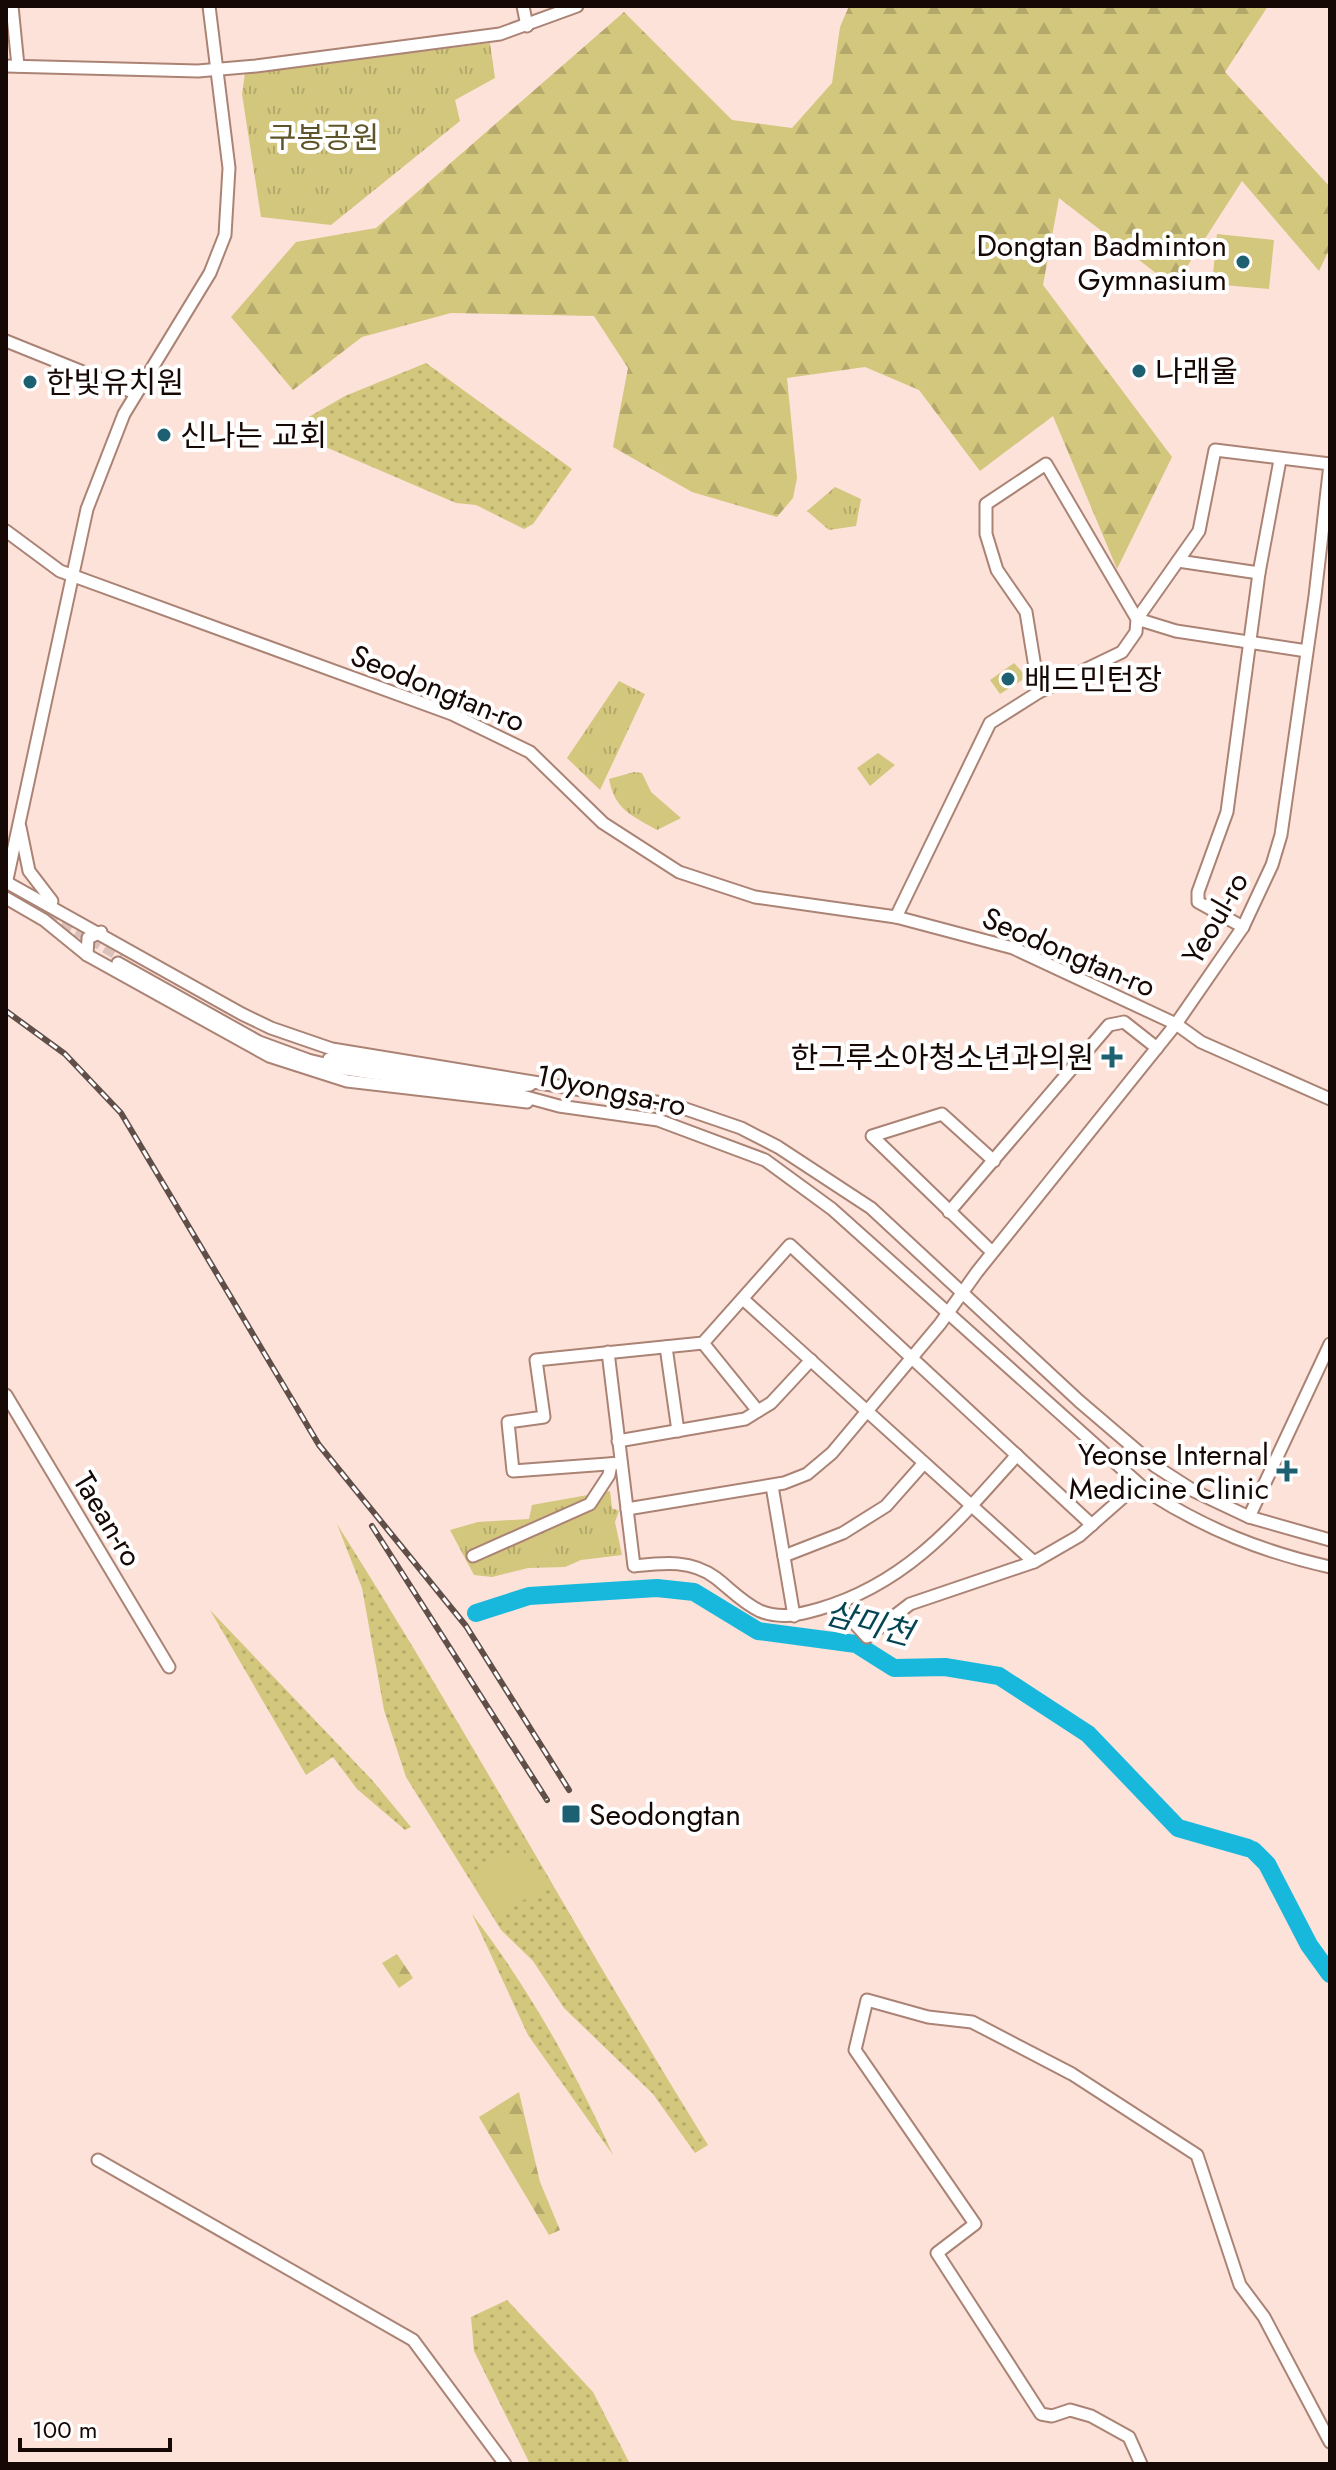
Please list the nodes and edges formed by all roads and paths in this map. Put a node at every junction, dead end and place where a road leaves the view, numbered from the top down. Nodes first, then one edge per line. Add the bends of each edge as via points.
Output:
1 (12, 6) edge
2 (209, 6) edge
3 (523, 6) edge
4 (577, 6) edge
5 (527, 26) junction
6 (12, 66) edge
7 (216, 70) junction
8 (6, 341) edge
9 (135, 393) junction
10 (1280, 460) junction
11 (1330, 464) edge
12 (6, 531) edge
13 (1178, 561) junction
14 (1259, 573) junction
15 (74, 575) junction
16 (1137, 619) junction
17 (1252, 642) junction
18 (1307, 651) junction
19 (1039, 692) junction
20 (19, 810) junction
21 (6, 833) edge
22 (6, 883) edge
23 (6, 898) edge
24 (71, 916) junction
25 (896, 917) junction
26 (1243, 927) junction
27 (101, 932) junction
28 (87, 955) junction
29 (1176, 1024) junction
30 (1157, 1048) junction
31 (539, 1084) junction
32 (1330, 1099) edge
33 (536, 1102) junction
34 (994, 1161) junction
35 (949, 1212) junction
36 (992, 1252) junction
37 (963, 1292) junction
38 (744, 1300) junction
39 (947, 1314) junction
40 (703, 1343) junction
41 (1330, 1344) edge
42 (666, 1347) junction
43 (608, 1352) junction
44 (912, 1358) junction
45 (811, 1360) junction
46 (6, 1395) edge
47 (758, 1411) junction
48 (867, 1411) junction
49 (678, 1431) junction
50 (618, 1441) junction
51 (1017, 1455) junction
52 (616, 1463) junction
53 (924, 1463) junction
54 (1138, 1484) junction
55 (772, 1486) junction
56 (972, 1506) junction
57 (627, 1509) junction
58 (1249, 1517) junction
59 (1092, 1525) junction
60 (1330, 1540) edge
61 (473, 1556) dead end
62 (784, 1556) junction
63 (1034, 1562) junction
64 (1330, 1567) edge
65 (837, 1604) junction
66 (794, 1616) junction
67 (169, 1667) dead end
68 (98, 2160) dead end
69 (1330, 2442) edge
70 (505, 2464) edge
71 (1141, 2464) edge

1 - 6 street
2 - 7 street
3 - 5 street
4 - 5 street
5 - 7 street via 500,34
6 - 7 street
7 - 9 street via 229,168 225,235 210,273
8 - 9 street
9 - 15 street via 87,509
10 - 11 street
10 - 13 street via 1215,450 1199,531
10 - 14 street
11 - 18 street, Yeoul-ro
12 - 15 street, Seodongtan-ro via 53,567
13 - 14 street
13 - 16 street
14 - 17 street
15 - 20 street
15 - 25 street, Seodongtan-ro via 452,714 512,742 546,765 603,823 679,872 755,897
16 - 17 street via 1176,631
16 - 19 street via 1136,632 1122,652
16 - 19 street via 1046,464 986,504 986,534 997,570 1026,612
17 - 18 street
17 - 26 street via 1227,812 1198,892 1198,902
18 - 26 street, Yeoul-ro via 1281,835
19 - 25 street via 990,723
20 - 21 street
20 - 22 street
20 - 24 street via 22,851 32,876
22 - 24 street, 10yongsa-ro
23 - 28 street
24 - 27 street, 10yongsa-ro
25 - 29 street, Seodongtan-ro via 1013,948
26 - 29 street, Yeoul-ro
27 - 28 street via 88,938
27 - 31 street, 10yongsa-ro via 242,1014 301,1040
28 - 33 street via 238,1042 308,1071 347,1081
29 - 30 street, Yeoul-ro
29 - 32 street, Seodongtan-ro via 1201,1042
30 - 34 street via 1124,1022 1109,1025
30 - 36 street, Yeoul-ro
31 - 33 street, 10yongsa-ro via 516,1086 312,1055 263,1037 120,960 259,1042 308,1060 515,1094
31 - 37 street, 10yongsa-ro via 674,1105 741,1128 871,1208
33 - 39 street, 10yongsa-ro via 658,1120 765,1160 832,1209
34 - 35 street
34 - 35 street via 942,1114 872,1136
35 - 36 street
36 - 37 street, Yeoul-ro
37 - 39 street, Yeoul-ro
37 - 58 street, 10yongsa-ro via 1135,1451 1194,1491
38 - 40 street
38 - 44 street via 790,1245
38 - 45 street
39 - 44 street, Yeoul-ro
39 - 54 street, 10yongsa-ro
40 - 42 street
40 - 47 street
41 - 58 street
42 - 43 street
42 - 49 street
43 - 50 street
43 - 52 street via 536,1360 544,1417 508,1422 513,1471
44 - 48 street, Yeoul-ro
44 - 51 street
45 - 47 street
45 - 48 street
46 - 67 street, Taean-ro
47 - 49 street via 745,1419
48 - 53 street
48 - 55 street, Yeoul-ro via 819,1465
49 - 50 street
50 - 52 street
51 - 56 street
51 - 59 street
52 - 57 street
52 - 61 street via 590,1504
53 - 56 street
53 - 62 street via 886,1506 843,1533
54 - 59 street
54 - 64 street, 10yongsa-ro via 1241,1543
55 - 57 street, Yeoul-ro
55 - 62 street
56 - 63 street
56 - 65 street via 925,1553 885,1583
57 - 66 street via 634,1566 684,1564 715,1577 758,1610
58 - 60 street, 10yongsa-ro
59 - 63 street
62 - 66 street
63 - 65 street via 910,1604 867,1637
65 - 66 street
68 - 70 street via 413,2340
69 - 71 street via 1264,2317 1240,2285 1197,2155 1072,2074 972,2022 928,2017 867,2000 855,2050 975,2224 937,2253 1041,2414 1070,2410 1091,2416 1129,2437

